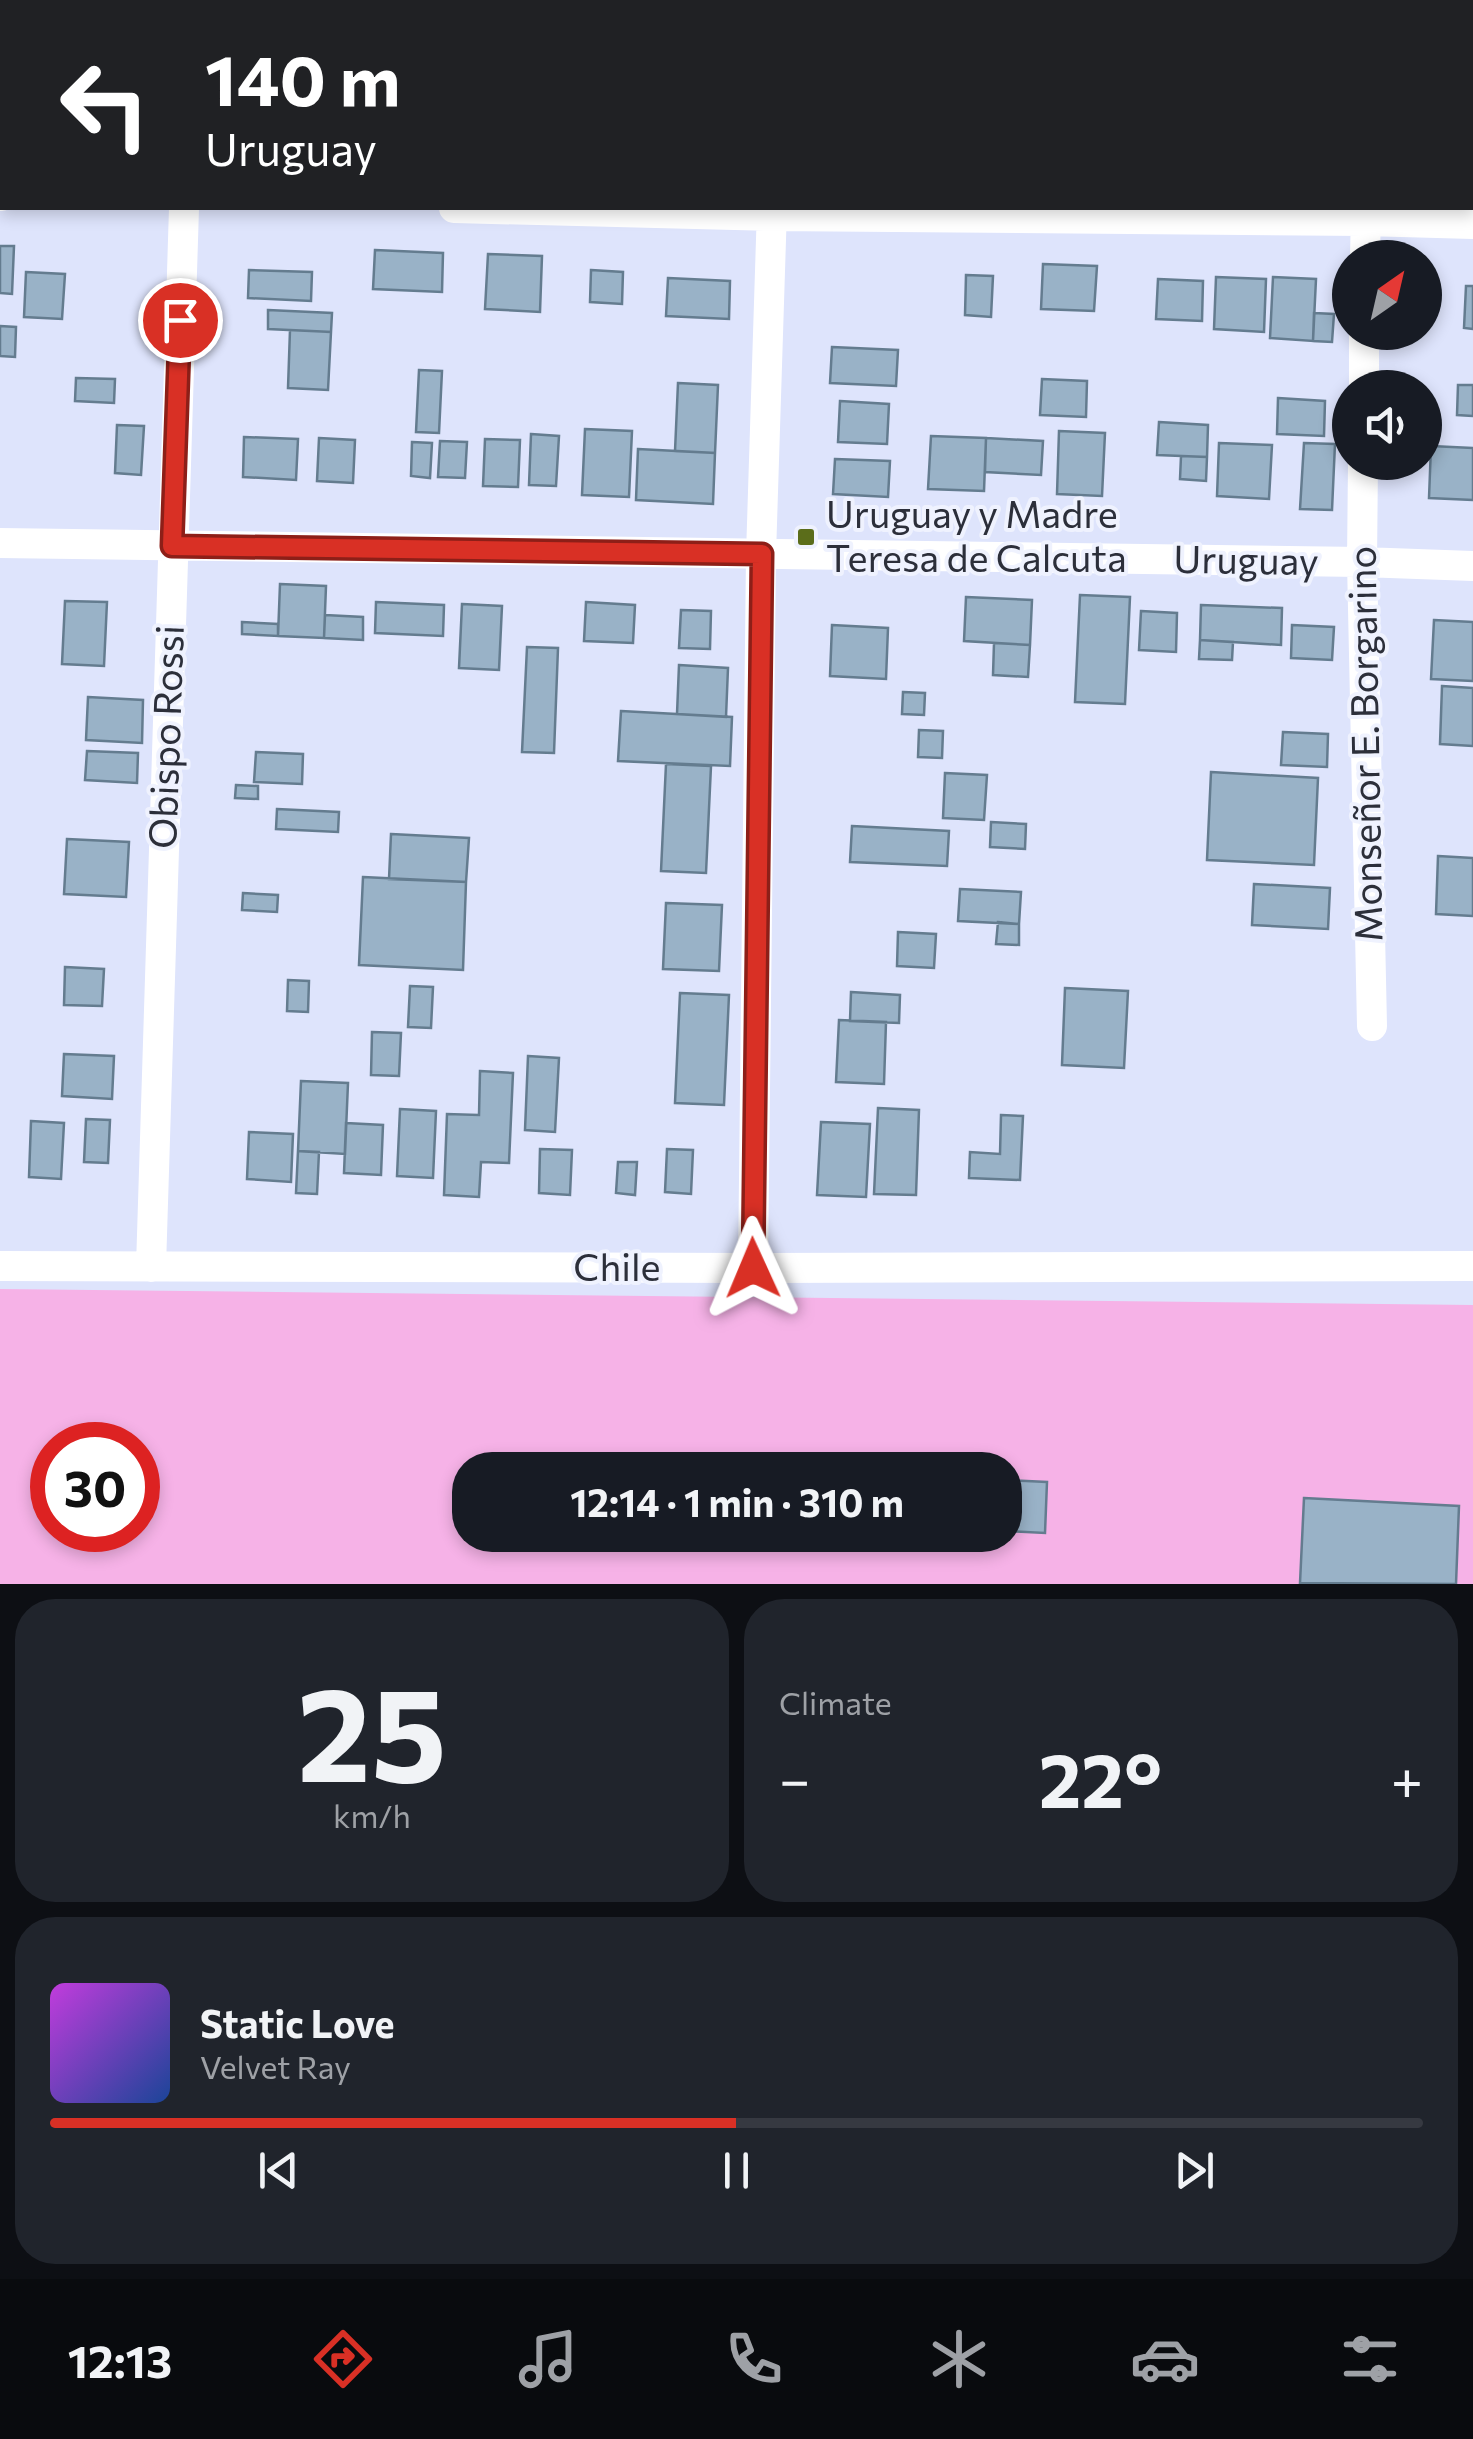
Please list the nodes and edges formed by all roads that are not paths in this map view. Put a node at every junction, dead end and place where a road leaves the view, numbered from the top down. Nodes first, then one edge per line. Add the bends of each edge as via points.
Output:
1 (184, 210) edge
2 (613, 210) edge
3 (772, 212) edge
4 (1366, 214) edge
5 (1473, 224) edge
6 (1365, 240) edge
7 (1363, 480) edge
8 (0, 543) edge
9 (172, 546) junction
10 (762, 554) junction
11 (1362, 562) junction
12 (1473, 566) edge
13 (1372, 1026) dead end
14 (0, 1266) edge
15 (1473, 1266) edge
16 (151, 1267) junction
17 (753, 1268) junction

1 - 9 street, Obispo Rossi
2 - 3 street
3 - 4 street
3 - 10 street
4 - 5 street
4 - 6 street
7 - 11 street, Monseñor E. Borgarino
8 - 9 street, Uruguay
9 - 10 street, Uruguay
9 - 16 street, Obispo Rossi
10 - 11 street, Uruguay
10 - 17 street
11 - 12 street, Uruguay
11 - 13 street, Monseñor E. Borgarino
14 - 16 street, Chile
15 - 17 street, Chile
16 - 17 street, Chile

